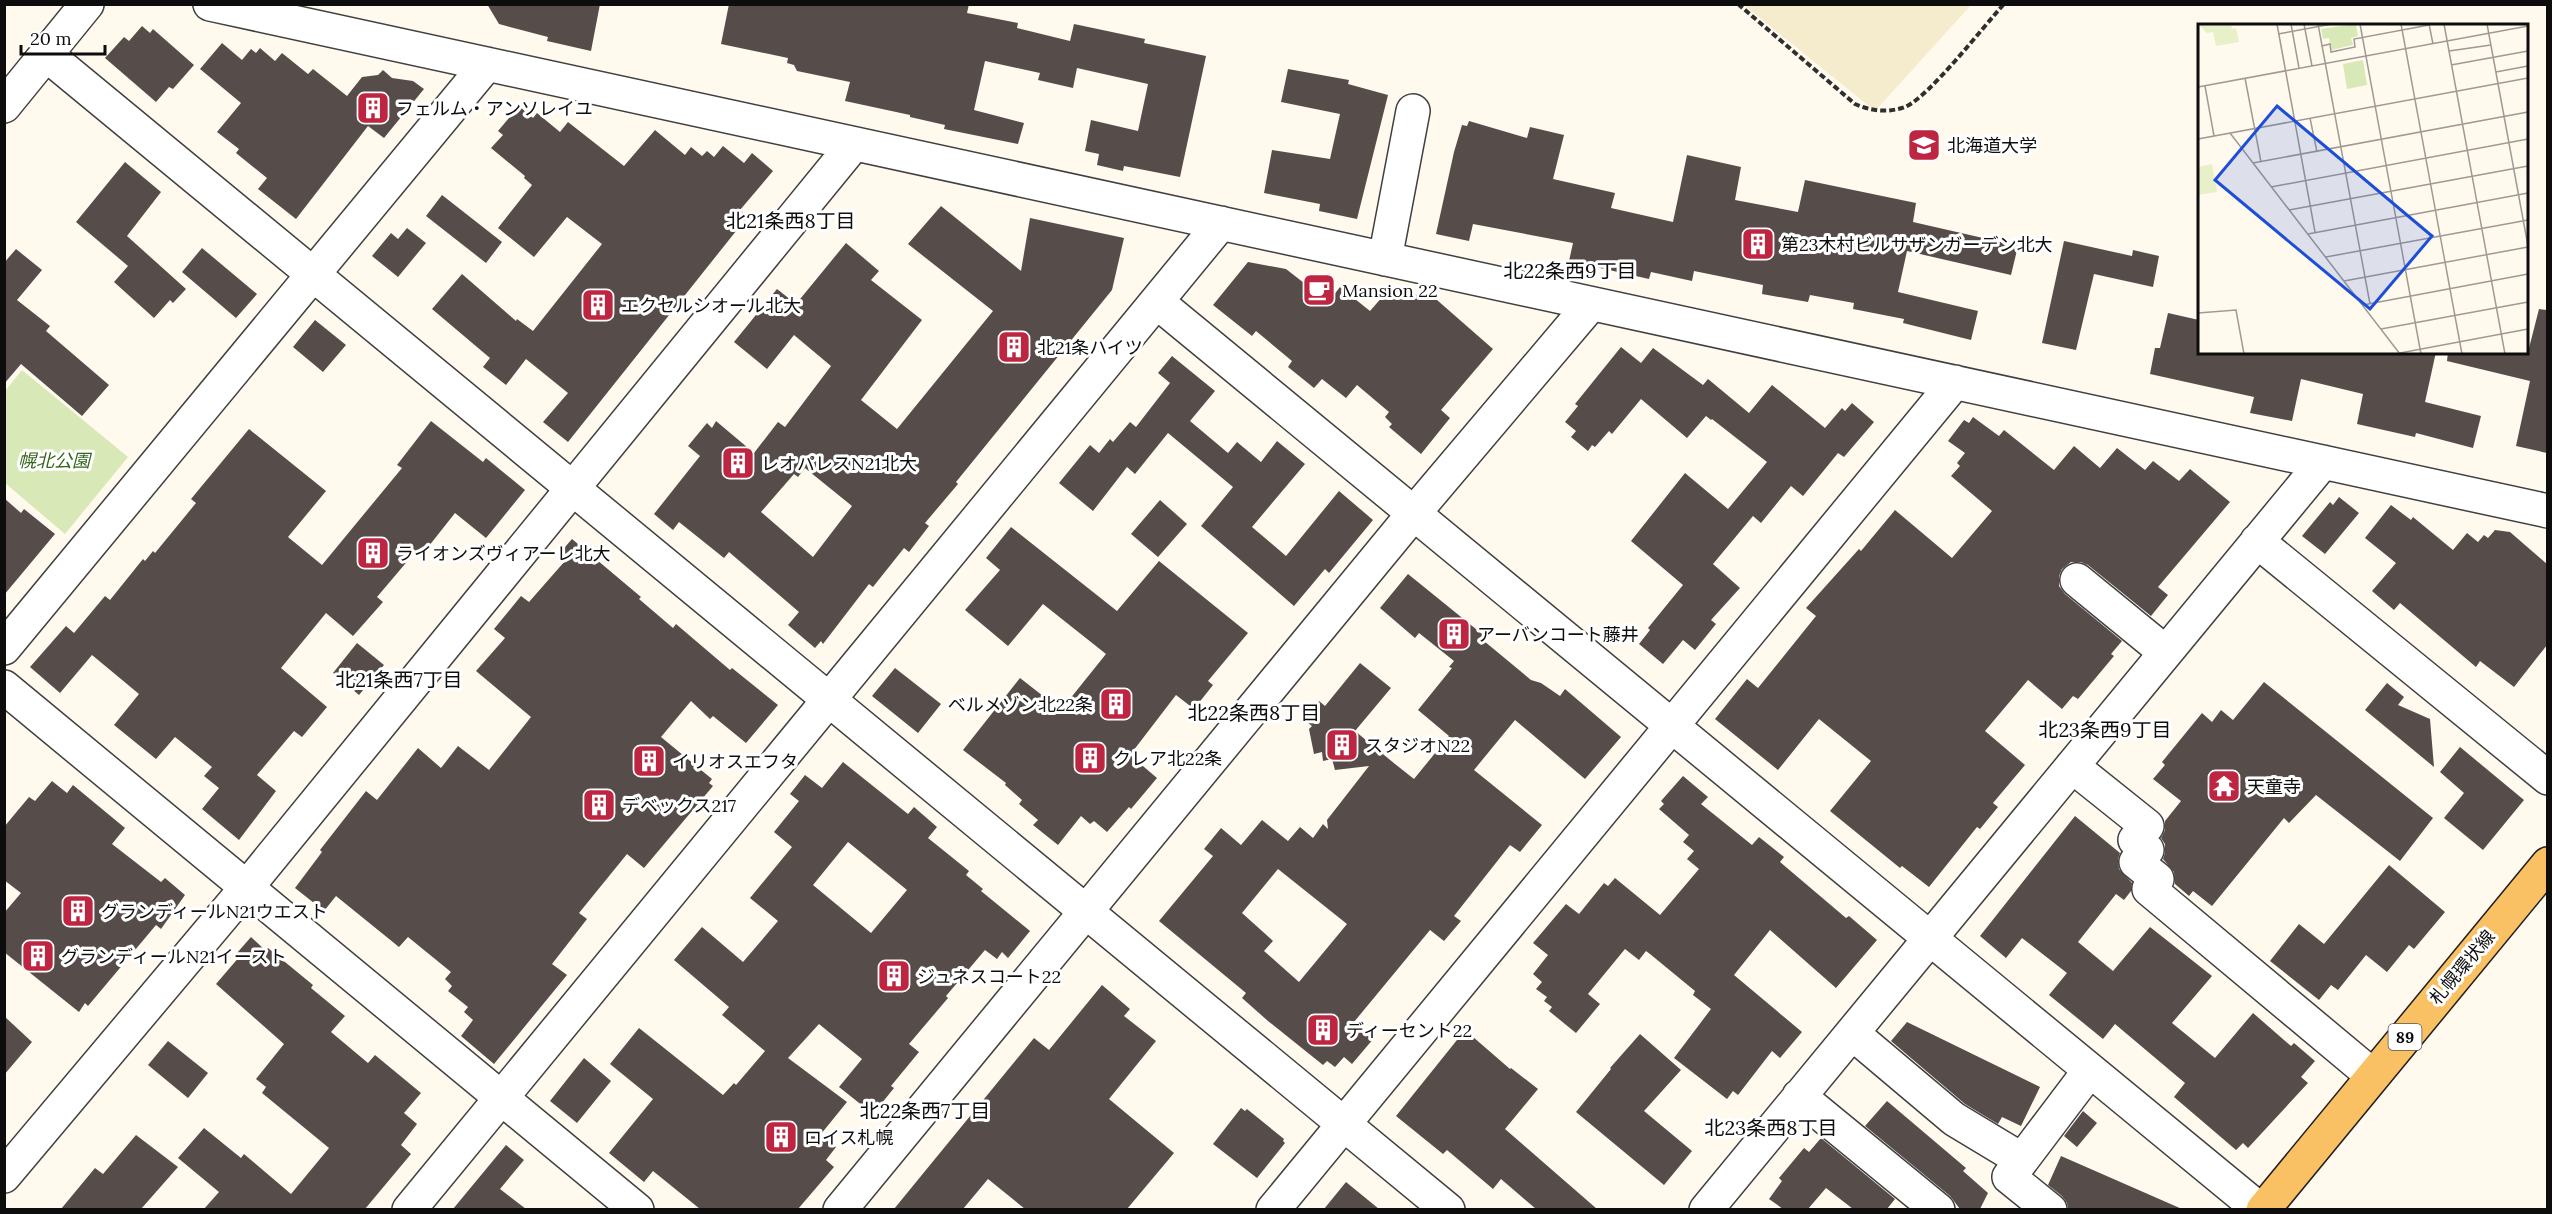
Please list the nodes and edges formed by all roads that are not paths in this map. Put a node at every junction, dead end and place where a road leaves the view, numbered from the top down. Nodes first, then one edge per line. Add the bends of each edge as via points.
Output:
1 (87, 4) edge
2 (210, 4) edge
3 (47, 55) junction
4 (488, 64) junction
5 (4, 106) edge
6 (1413, 111) dead end
7 (853, 145) junction
8 (1221, 223) junction
9 (1385, 259) junction
10 (313, 275) junction
11 (1157, 302) junction
12 (1590, 305) junction
13 (1955, 382) junction
14 (2323, 462) junction
15 (571, 488) junction
16 (2547, 511) edge
17 (1414, 513) junction
18 (2258, 541) junction
19 (2077, 580) dead end
20 (4, 648) edge
21 (2165, 652) junction
22 (4, 687) edge
23 (828, 699) junction
24 (1671, 725) junction
25 (2072, 766) junction
26 (2547, 778) edge
27 (2547, 864) edge
28 (247, 887) junction
29 (1085, 911) junction
30 (1930, 938) junction
31 (1852, 1034) junction
32 (2090, 1070) junction
33 (2373, 1076) junction
34 (1799, 1095) junction
35 (501, 1098) junction
36 (1344, 1123) junction
37 (2022, 1160) junction
38 (4, 1176) edge
39 (409, 1209) edge
40 (637, 1209) edge
41 (840, 1209) edge
42 (1273, 1209) edge
43 (1448, 1209) edge
44 (1706, 1209) edge
45 (1938, 1209) edge
46 (2050, 1209) edge
47 (2261, 1209) edge

1 - 3 street
2 - 4 street
3 - 5 street
3 - 10 street
4 - 7 street
4 - 10 street
6 - 9 street
7 - 8 street
7 - 15 street
8 - 9 street
8 - 11 street
9 - 12 street
10 - 15 street
10 - 20 street
11 - 17 street
11 - 23 street
12 - 13 street
12 - 17 street
13 - 14 street
13 - 24 street
14 - 16 street
14 - 18 street
15 - 23 street
15 - 28 street
17 - 24 street
17 - 29 street
18 - 21 street
18 - 26 street
19 - 21 street
21 - 25 street
22 - 28 street
23 - 29 street
23 - 35 street
24 - 30 street
24 - 36 street
25 - 30 street
25 - 33 street via 2147,826 2135,840 2147,850 2136,862 2157,879 2149,889
27 - 33 main road, 札幌環状線 / 89
28 - 35 street
28 - 38 street
29 - 36 street
29 - 41 street
30 - 31 street
30 - 32 street
31 - 34 street
31 - 37 street via 1954,1119
32 - 37 street
32 - 47 street
33 - 47 main road, 札幌環状線 / 89
34 - 44 street
34 - 45 street
35 - 39 street
35 - 40 street
36 - 42 street
36 - 43 street
37 - 46 street via 2009,1177

